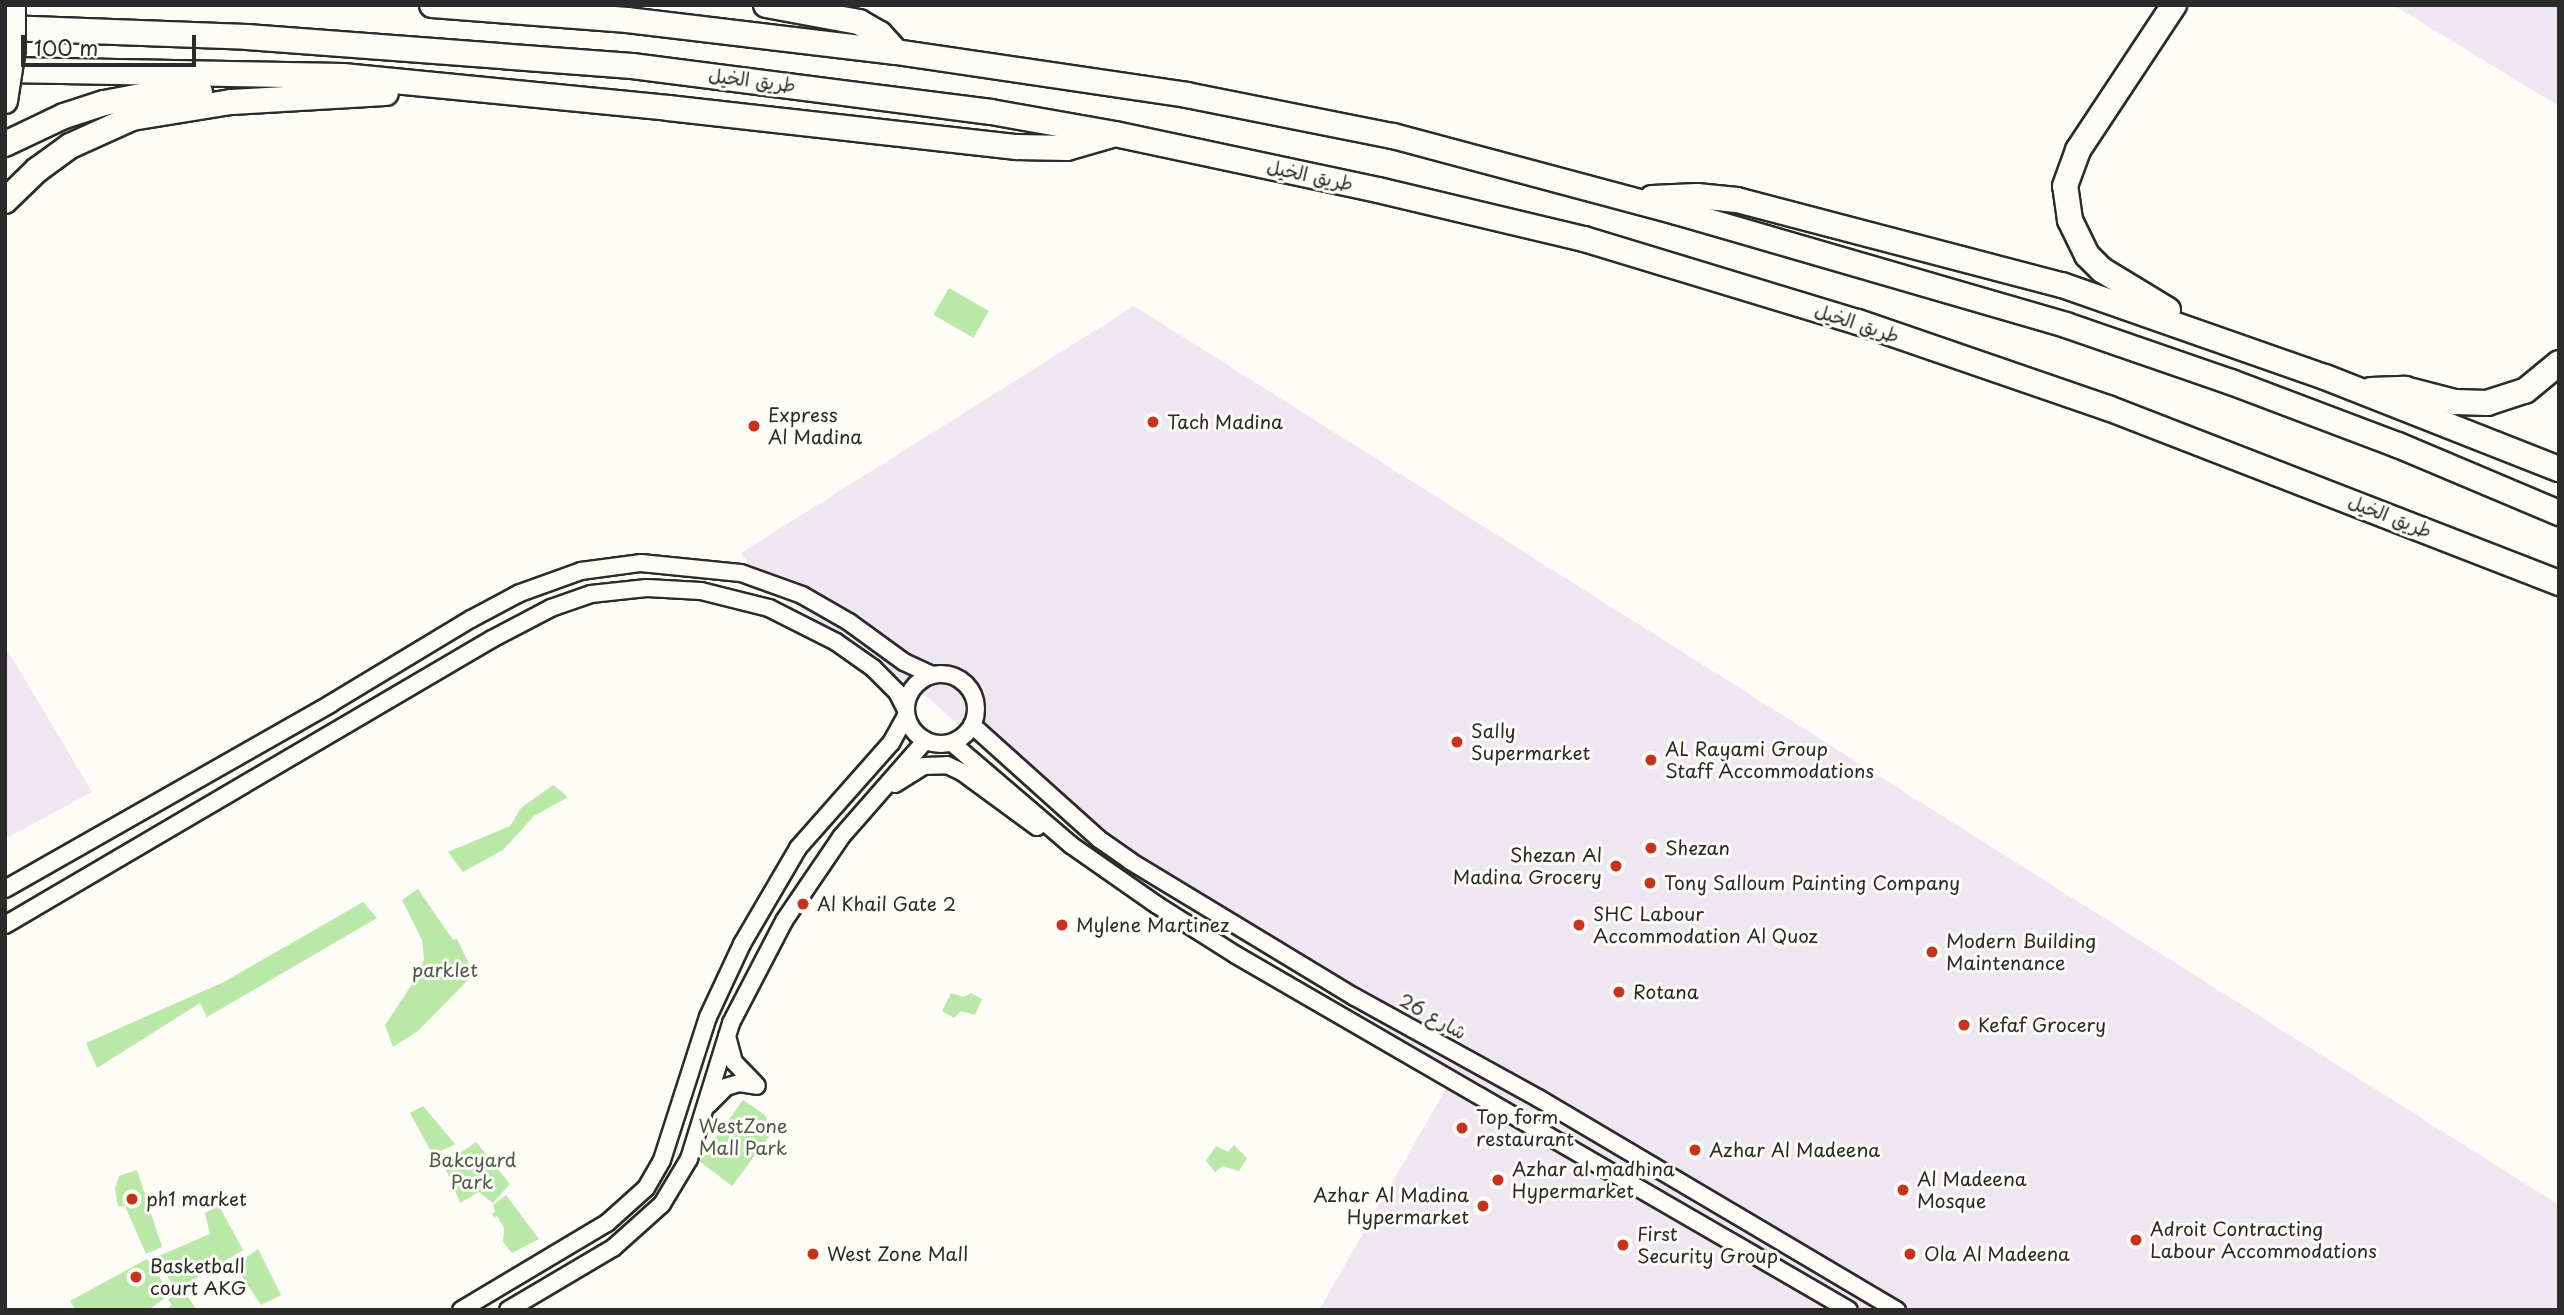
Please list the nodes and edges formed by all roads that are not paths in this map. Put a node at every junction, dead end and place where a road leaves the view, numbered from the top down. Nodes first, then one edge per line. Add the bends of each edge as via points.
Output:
1 (13, 5) edge
2 (432, 5) edge
3 (766, 5) edge
4 (2174, 5) edge
5 (5, 28) edge
6 (896, 52) junction
7 (5, 70) edge
8 (343, 76) junction
9 (440, 86) junction
10 (5, 101) edge
11 (1115, 134) junction
12 (5, 144) edge
13 (5, 201) edge
14 (1637, 201) junction
15 (2207, 334) junction
16 (2559, 363) edge
17 (2360, 391) junction
18 (2559, 469) edge
19 (2559, 513) edge
20 (2559, 583) edge
21 (932, 675) junction
22 (906, 712) junction
23 (972, 725) junction
24 (925, 741) junction
25 (952, 743) junction
26 (876, 798) junction
27 (1071, 845) junction
28 (5, 889) edge
29 (5, 925) edge
30 (1252, 934) junction
31 (1236, 955) junction
32 (727, 1036) junction
33 (702, 1037) junction
34 (716, 1067) junction
35 (704, 1110) junction
36 (461, 1310) edge
37 (508, 1310) edge
38 (1850, 1310) edge
39 (1897, 1310) edge

1 - 10 highway, bridge via 13,49
2 - 6 highway via 616,19
3 - 6 highway via 859,22 880,34
4 - 15 highway via 2078,150 2066,197 2077,237 2102,270
5 - 11 highway, طريق الخيل via 247,37 632,66 879,96
6 - 14 highway via 1187,95 1294,116 1393,136
7 - 8 highway
8 - 9 highway
8 - 12 highway via 306,86 125,99 64,116
9 - 11 highway via 984,145 1068,148
9 - 13 highway via 231,102 141,116 70,146
11 - 20 highway, طريق الخيل via 1584,239 1858,322 2108,408
14 - 15 highway via 1697,196 1756,204 2039,278
14 - 19 highway via 2066,325 2385,440
15 - 17 highway
16 - 17 highway via 2525,391 2487,403 2455,402 2405,389
17 - 18 highway
21 - 22 street via 916,683
21 - 23 street via 954,677 971,692 975,702
21 - 28 street via 904,662 802,595 741,573 641,563 581,571 520,593 471,619
22 - 24 street via 915,734
22 - 29 street via 897,692 873,668 836,642 769,608 701,591 591,594 551,608 492,639
22 - 33 street via 891,743 798,848 730,966
23 - 25 street
23 - 30 street, شارع 26 via 1099,839
24 - 25 street
24 - 26 street
25 - 27 street
26 - 27 street via 917,769 947,765 1039,829
26 - 32 street via 797,899 750,982
27 - 31 street
30 - 31 street via 1240,938
30 - 39 street, شارع 26
31 - 38 street
32 - 34 street
32 - 35 street via 734,1062 757,1086 726,1087
33 - 34 street via 705,1053
33 - 36 street via 662,1160 635,1200 607,1223
34 - 35 street
35 - 37 street via 681,1175 650,1217 607,1253

